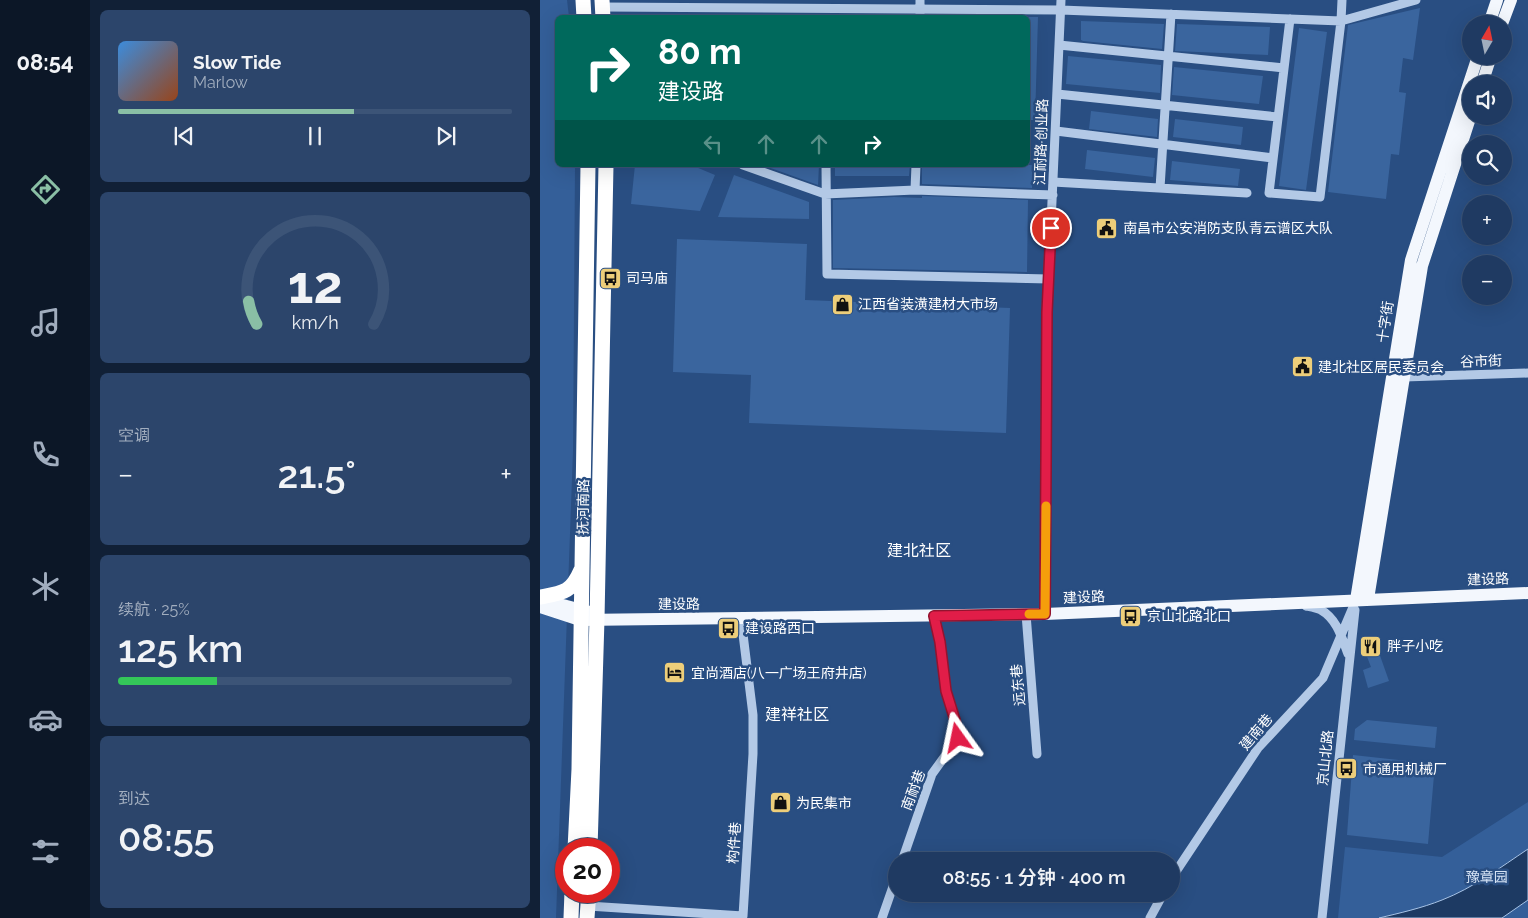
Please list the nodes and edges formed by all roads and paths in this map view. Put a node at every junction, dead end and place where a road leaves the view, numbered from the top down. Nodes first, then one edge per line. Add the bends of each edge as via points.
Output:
1 (583, 0) edge
2 (1061, 0) edge
3 (1342, 0) edge
4 (1416, 0) edge
5 (1497, 0) edge
6 (1511, 0) edge
7 (789, 4) edge
8 (807, 4) edge
9 (842, 4) edge
10 (889, 4) edge
11 (952, 4) edge
12 (983, 5) edge
13 (1013, 5) edge
14 (603, 8) edge
15 (738, 8) junction
16 (920, 9) edge
17 (1060, 10) junction
18 (830, 13) edge
19 (1171, 14) junction
20 (584, 15) edge
21 (738, 15) edge
22 (1492, 15) edge
23 (1505, 15) edge
24 (1290, 19) junction
25 (1341, 21) junction
26 (1059, 45) junction
27 (1168, 56) junction
28 (1475, 65) edge
29 (1284, 68) junction
30 (1057, 94) junction
31 (1165, 105) junction
32 (1278, 117) junction
33 (1468, 125) edge
34 (1056, 131) junction
35 (1163, 144) junction
36 (1273, 158) junction
37 (588, 167) edge
38 (606, 167) edge
39 (749, 167) edge
40 (826, 167) edge
41 (916, 167) edge
42 (1054, 182) junction
43 (1160, 188) junction
44 (915, 190) junction
45 (1247, 193) dead end
46 (825, 194) junction
47 (1053, 195) junction
48 (1049, 279) junction
49 (1528, 373) edge
50 (1404, 377) junction
51 (581, 569) junction
52 (1528, 593) edge
53 (540, 598) edge
54 (1362, 600) junction
55 (1293, 603) junction
56 (540, 607) edge
57 (1026, 614) junction
58 (1045, 614) junction
59 (580, 615) junction
60 (597, 616) junction
61 (934, 616) junction
62 (741, 618) junction
63 (1341, 634) junction
64 (1350, 658) junction
65 (1037, 754) dead end
66 (576, 838) edge
67 (590, 838) edge
68 (905, 852) edge
69 (1180, 865) edge
70 (888, 901) edge
71 (1159, 902) edge
72 (572, 903) edge
73 (588, 905) edge
74 (571, 918) edge
75 (882, 918) edge
76 (1150, 918) edge
77 (1322, 918) edge

1 - 20 highway
2 - 17 street, 江耐路·创业路
3 - 25 street
4 - 25 street
5 - 22 main road
6 - 23 main road
7 - 8 street
7 - 15 street
8 - 18 street
9 - 10 street
9 - 18 street
10 - 16 street
11 - 12 street
11 - 16 street
12 - 13 street
13 - 17 street
14 - 15 street
15 - 21 street
17 - 19 street
17 - 26 street, 江耐路·创业路
19 - 24 street
19 - 27 street
24 - 25 street
24 - 29 street
25 - 36 street via 1320,197 1269,193
26 - 27 street
26 - 30 street, 江耐路·创业路
27 - 29 street
27 - 31 street
28 - 54 main road, 十字街 via 1411,260
29 - 32 street
30 - 31 street
30 - 34 street, 江耐路·创业路
31 - 32 street
31 - 35 street
32 - 36 street
33 - 50 main road, 十字街 via 1422,266
34 - 35 street
34 - 42 street, 江耐路·创业路
35 - 36 street
35 - 43 street
37 - 51 highway, 抚河南路
38 - 60 highway, 抚河南路
39 - 46 street
40 - 46 street
41 - 44 street
42 - 43 street
42 - 47 street, 江耐路·创业路
43 - 45 street
44 - 46 street
44 - 47 street
46 - 48 street via 827,274
47 - 48 street, 江耐路·创业路
48 - 58 street, 江耐路·创业路
49 - 50 street, 谷市街
50 - 54 main road, 十字街
51 - 53 highway via 575,584 563,592
51 - 59 highway, 抚河南路
52 - 54 main road, 建设路
53 - 59 main road
54 - 55 main road, 建设路
54 - 63 street, 建南巷
54 - 64 street, 京山北路
55 - 58 main road, 建设路
55 - 63 street via 1320,609 1331,618
56 - 59 main road
57 - 58 main road, 建设路
57 - 61 main road, 建设路
57 - 65 street, 远东巷
59 - 60 main road, 建设路
59 - 66 highway, 抚河南路
60 - 62 main road, 建设路
60 - 67 highway, 抚河南路
61 - 62 main road, 建设路
61 - 68 street, 南耐巷 via 946,691 958,738 932,774
62 - 73 street, 构件巷 via 753,716 743,916
63 - 64 street
63 - 69 street, 建南巷 via 1323,678 1258,748
64 - 77 street, 京山北路
70 - 75 street
71 - 76 street
72 - 74 highway

